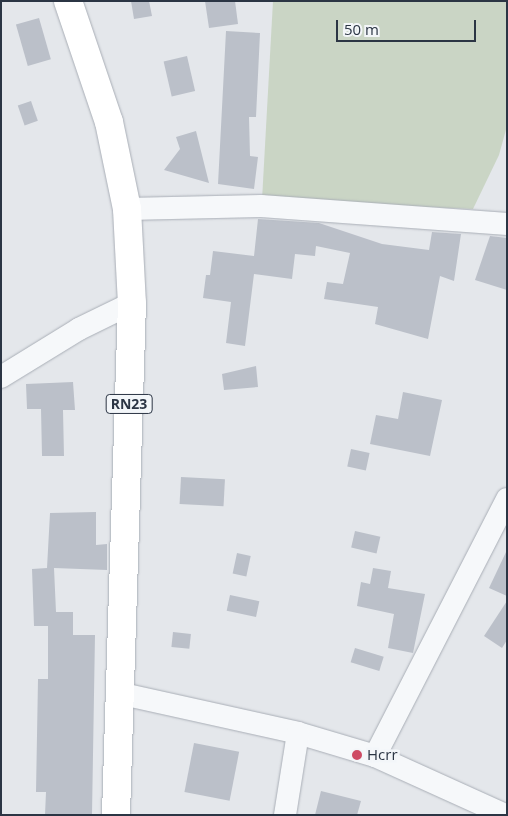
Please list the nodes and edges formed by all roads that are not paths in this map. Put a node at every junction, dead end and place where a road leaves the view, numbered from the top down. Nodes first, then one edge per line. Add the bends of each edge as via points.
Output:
1 (68, 1) edge
2 (128, 210) junction
3 (507, 224) edge
4 (132, 302) junction
5 (1, 377) edge
6 (507, 499) edge
7 (118, 693) junction
8 (298, 733) junction
9 (375, 756) junction
10 (116, 815) edge
11 (285, 815) edge
12 (505, 815) edge

1 - 2 main road, RN23 via 109,122
2 - 3 street via 262,206
2 - 4 main road, RN23
4 - 5 street via 79,329
4 - 7 main road, RN23 via 127,560
6 - 9 street
7 - 8 street
7 - 10 main road, RN23
8 - 9 street
8 - 11 street
9 - 12 street

